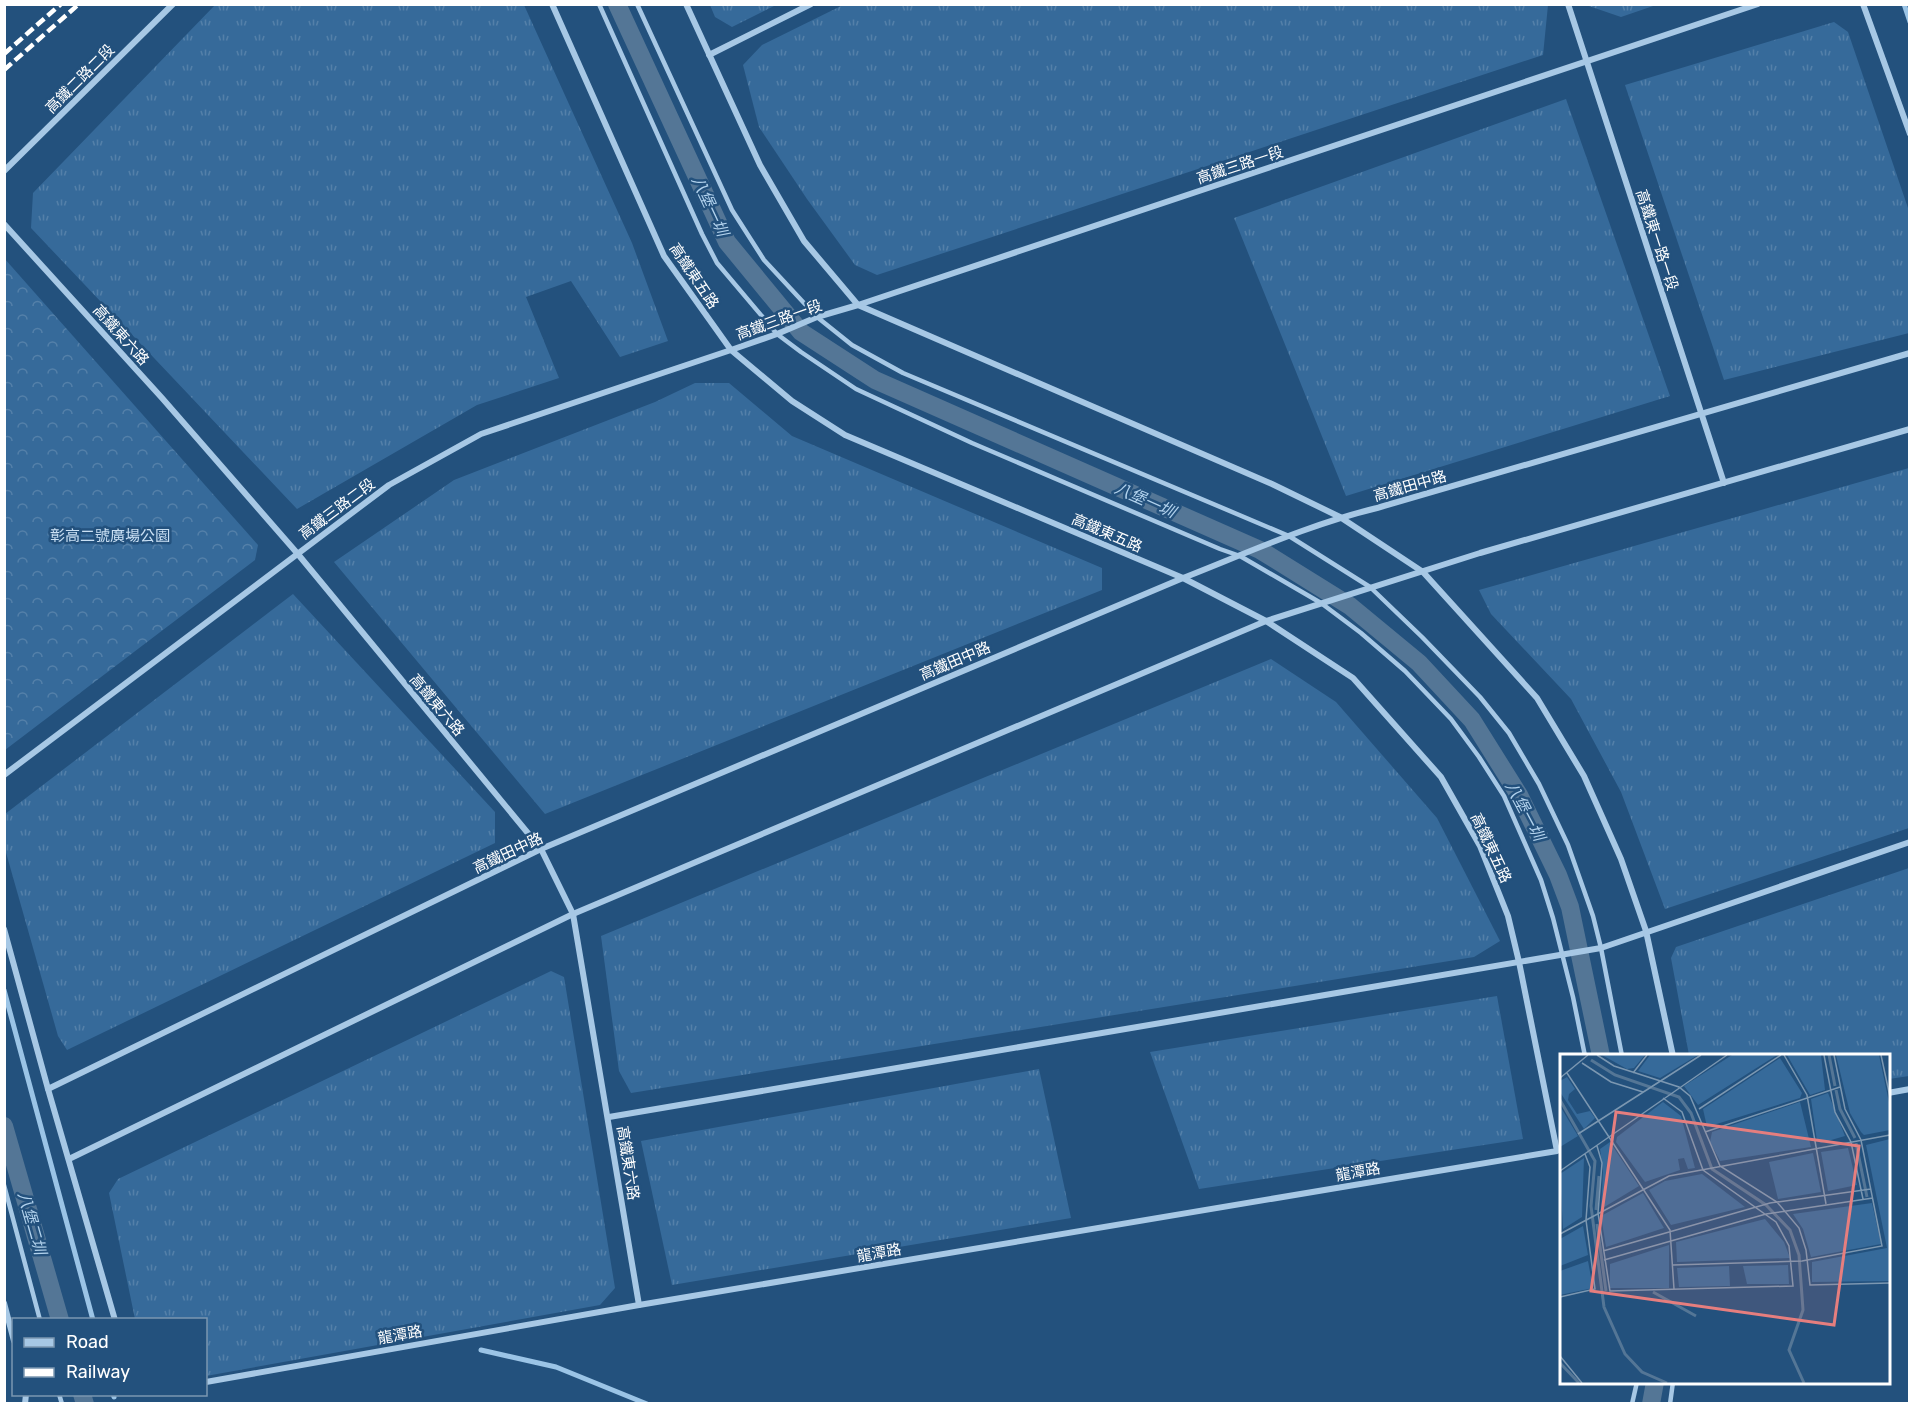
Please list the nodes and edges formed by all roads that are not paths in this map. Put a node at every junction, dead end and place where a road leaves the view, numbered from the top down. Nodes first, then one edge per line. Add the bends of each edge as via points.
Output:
1 (173, 4) edge
2 (552, 4) edge
3 (599, 4) edge
4 (637, 4) edge
5 (686, 4) edge
6 (811, 4) edge
7 (1568, 4) edge
8 (1758, 4) edge
9 (1863, 4) edge
10 (709, 55) junction
11 (1586, 62) junction
12 (1910, 134) edge
13 (4, 171) edge
14 (4, 224) edge
15 (858, 305) junction
16 (817, 317) junction
17 (777, 334) junction
18 (731, 350) junction
19 (1910, 353) edge
20 (1702, 414) junction
21 (1910, 429) edge
22 (1724, 483) junction
23 (1340, 517) junction
24 (1290, 536) junction
25 (297, 553) junction
26 (1240, 556) junction
27 (1423, 573) junction
28 (1183, 578) junction
29 (1370, 587) junction
30 (1321, 603) junction
31 (1266, 621) junction
32 (4, 775) edge
33 (1910, 842) edge
34 (541, 849) junction
35 (573, 914) junction
36 (4, 930) edge
37 (1646, 931) junction
38 (1601, 948) junction
39 (1562, 955) junction
40 (1520, 962) junction
41 (1585, 1054) edge
42 (1622, 1054) edge
43 (1672, 1054) edge
44 (48, 1089) junction
45 (1910, 1089) edge
46 (1890, 1093) edge
47 (609, 1117) junction
48 (1557, 1151) joint
49 (69, 1159) junction
50 (4, 1185) edge
51 (4, 1303) edge
52 (639, 1305) junction
53 (39, 1318) edge
54 (115, 1318) edge
55 (12, 1333) edge
56 (207, 1382) edge
57 (1637, 1384) edge
58 (1673, 1384) edge
59 (1632, 1404) edge
60 (1670, 1404) edge

1 - 13 street, 高鐵二路二段
2 - 18 street, 高鐵東五路 via 664,256
3 - 17 lane via 717,263
4 - 16 lane via 732,210 764,260
5 - 10 street
6 - 10 street
7 - 11 street, 高鐵東一路一段
8 - 11 street, 高鐵三路一段
9 - 12 street
10 - 15 street via 760,165 804,241
11 - 15 street, 高鐵三路一段
11 - 20 street, 高鐵東一路一段
14 - 25 street, 高鐵東六路
15 - 16 street, 高鐵三路一段
15 - 23 street
16 - 17 street, 高鐵三路一段
16 - 24 lane via 852,345 903,373
17 - 18 street, 高鐵三路一段
17 - 26 lane via 856,389 884,403
18 - 25 street, 高鐵三路二段 via 481,434 388,485
18 - 28 street, 高鐵東五路 via 792,401 845,435
19 - 20 street, 高鐵田中路
20 - 22 street, 高鐵東一路一段
20 - 23 street, 高鐵田中路
21 - 22 street
22 - 27 street
23 - 24 street, 高鐵田中路
23 - 27 street
24 - 26 street, 高鐵田中路
24 - 29 lane
25 - 32 street, 高鐵三路二段
25 - 34 street, 高鐵東六路
26 - 28 street, 高鐵田中路
26 - 30 lane
27 - 29 street
27 - 37 street via 1537,698 1584,776 1621,859
28 - 31 street, 高鐵東五路
28 - 34 street, 高鐵田中路
29 - 30 street
29 - 38 lane via 1480,697 1509,733 1568,845
30 - 31 street
30 - 39 lane via 1405,670 1451,719 1479,757 1504,796 1541,880
31 - 35 street
31 - 40 street, 高鐵東五路 via 1353,678 1441,777 1480,846 1508,916
33 - 37 street
34 - 35 street, 高鐵東六路
34 - 44 street, 高鐵田中路
35 - 47 street, 高鐵東六路
35 - 49 street
36 - 44 street
37 - 38 street
37 - 43 street
38 - 39 street
38 - 42 lane
39 - 40 street
39 - 41 lane
40 - 47 street
40 - 48 street, 高鐵東五路
44 - 49 street
45 - 46 street
47 - 52 street, 高鐵東六路
48 - 52 street, 龍潭路
49 - 54 street
50 - 53 lane
51 - 55 street
52 - 56 street, 龍潭路
57 - 59 lane
58 - 60 lane

